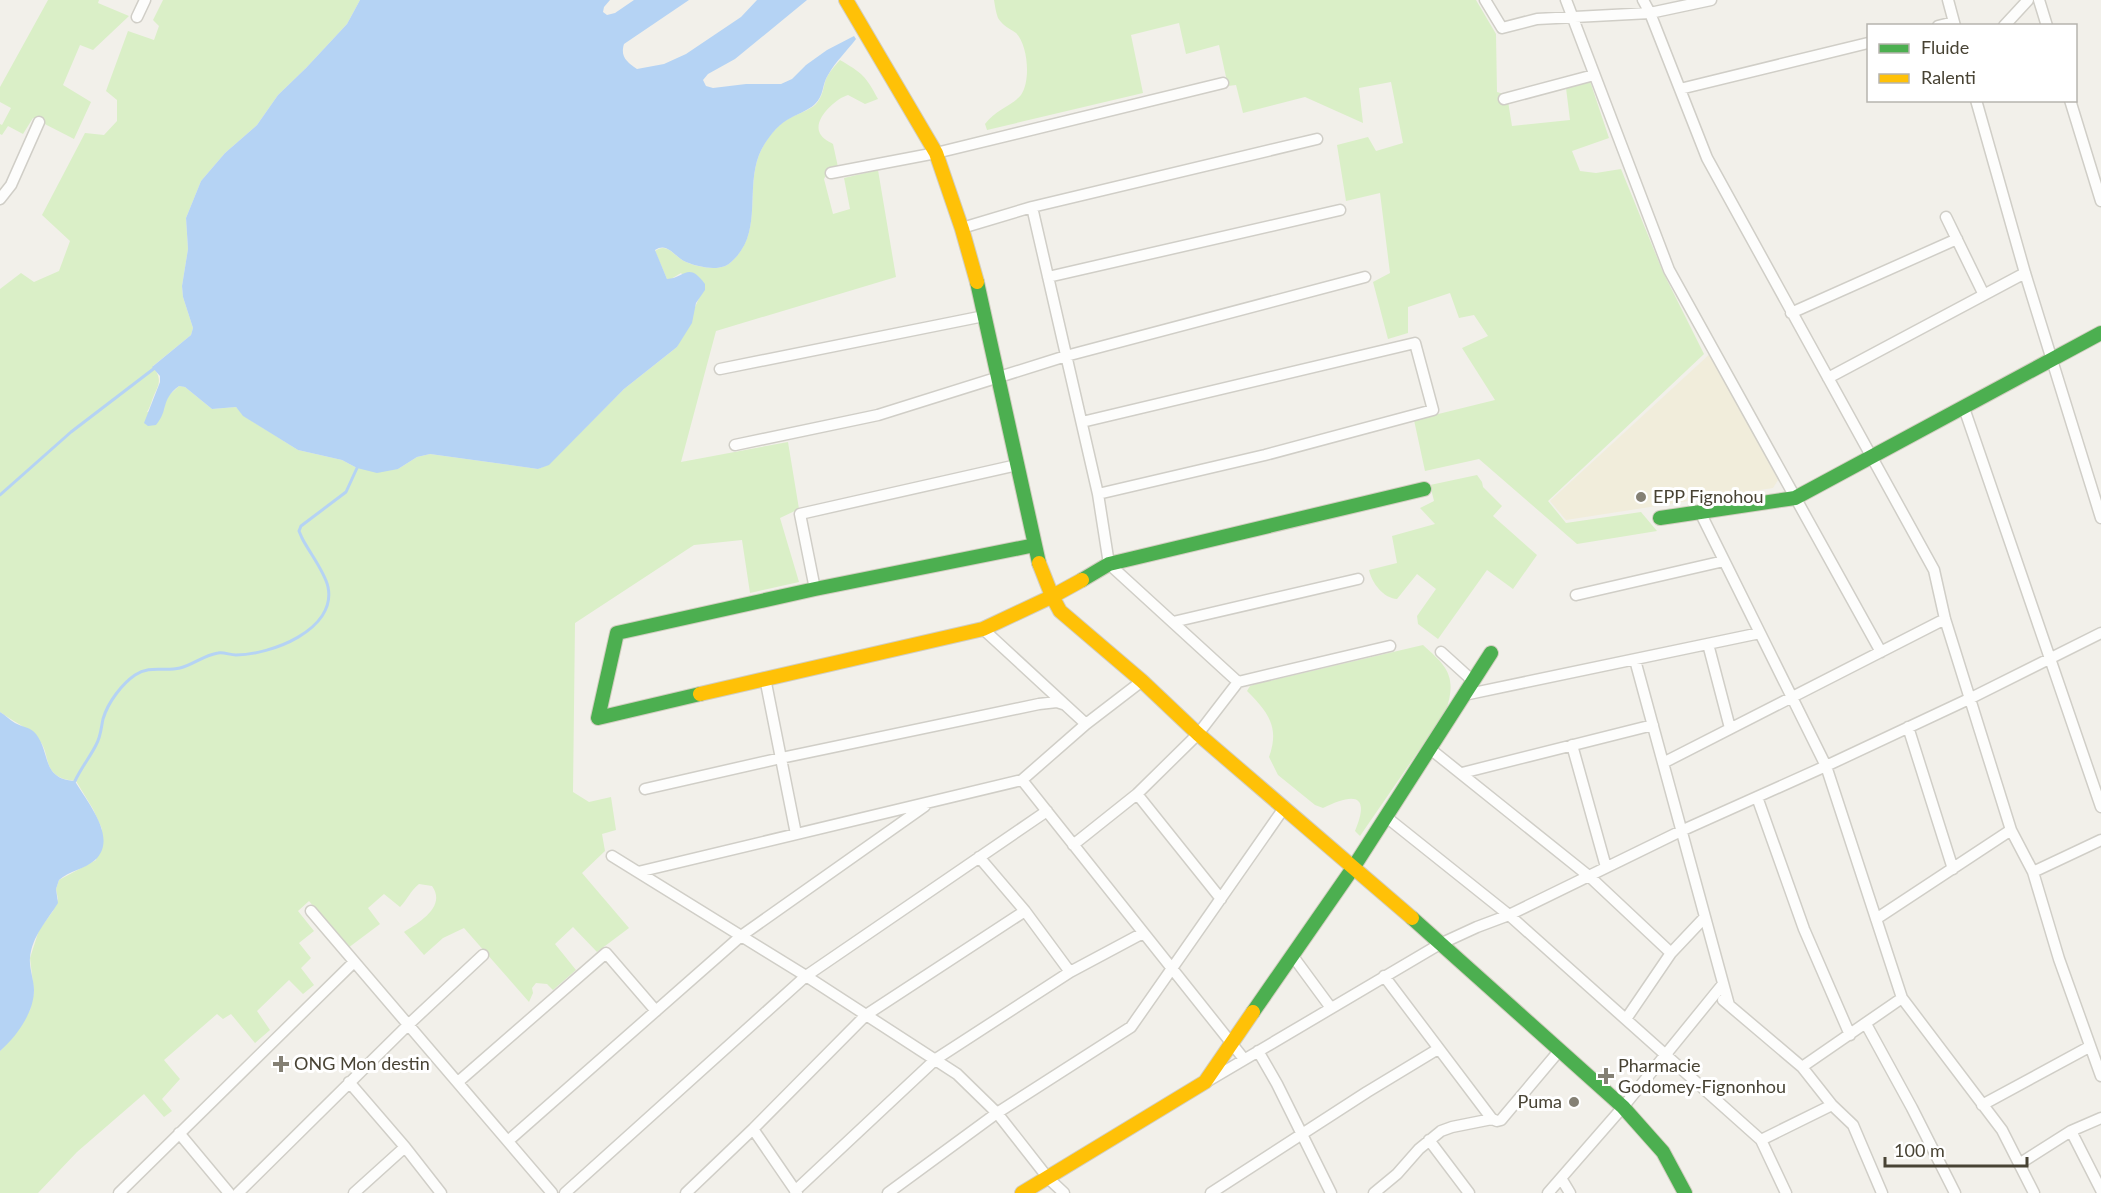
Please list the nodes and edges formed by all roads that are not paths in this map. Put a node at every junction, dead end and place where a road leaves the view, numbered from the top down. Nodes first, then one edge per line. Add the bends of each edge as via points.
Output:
1 (145, 0) edge
2 (846, 0) edge
3 (1485, 0) edge
4 (1566, 0) edge
5 (1643, 0) edge
6 (1711, 0) edge
7 (1948, 0) edge
8 (2028, 0) edge
9 (2039, 0) edge
10 (1650, 14) junction
11 (1571, 16) junction
12 (137, 17) dead end
13 (1954, 24) edge
14 (2006, 24) edge
15 (2046, 24) edge
16 (1867, 42) edge
17 (1594, 75) junction
18 (1223, 83) dead end
19 (1680, 89) junction
20 (1504, 99) dead end
21 (1977, 102) edge
22 (2071, 102) edge
23 (39, 122) dead end
24 (1317, 139) dead end
25 (936, 153) junction
26 (831, 173) dead end
27 (0, 199) edge
28 (2101, 201) edge
29 (1032, 207) junction
30 (1340, 210) dead end
31 (1946, 217) dead end
32 (962, 228) junction
33 (1957, 239) junction
34 (2025, 273) junction
35 (1048, 277) junction
36 (1365, 277) dead end
37 (1984, 295) junction
38 (1791, 313) junction
39 (984, 316) junction
40 (2101, 333) edge
41 (1066, 356) junction
42 (2051, 359) junction
43 (720, 369) dead end
44 (997, 378) junction
45 (1828, 378) junction
46 (1964, 408) junction
47 (1082, 422) junction
48 (735, 445) dead end
49 (1871, 456) junction
50 (1017, 465) junction
51 (1424, 489) dead end
52 (1098, 494) junction
53 (1795, 498) junction
54 (1700, 512) junction
55 (1660, 518) dead end
56 (2101, 518) edge
57 (1035, 545) junction
58 (1724, 561) junction
59 (1109, 564) junction
60 (1358, 579) dead end
61 (815, 589) junction
62 (1576, 595) dead end
63 (1051, 597) junction
64 (1945, 619) junction
65 (1173, 622) junction
66 (983, 629) junction
67 (1760, 633) junction
68 (2101, 633) edge
69 (1708, 644) junction
70 (1390, 646) dead end
71 (1881, 651) junction
72 (1441, 652) dead end
73 (1491, 653) dead end
74 (2050, 659) junction
75 (1635, 660) junction
76 (765, 678) junction
77 (1142, 681) junction
78 (1473, 681) junction
79 (1238, 682) junction
80 (1464, 695) junction
81 (1791, 697) junction
82 (1971, 698) junction
83 (1063, 704) junction
84 (1086, 724) junction
85 (1653, 725) junction
86 (1908, 727) junction
87 (1730, 728) junction
88 (1198, 734) junction
89 (1572, 745) junction
90 (1429, 748) junction
91 (781, 758) junction
92 (1663, 763) junction
93 (1826, 766) junction
94 (1462, 773) junction
95 (1022, 780) junction
96 (645, 789) dead end
97 (1137, 794) junction
98 (1757, 797) junction
99 (930, 802) junction
100 (2101, 807) edge
101 (1284, 808) junction
102 (1047, 811) junction
103 (1385, 816) junction
104 (2011, 830) junction
105 (1681, 831) junction
106 (796, 834) junction
107 (2101, 840) edge
108 (1073, 845) junction
109 (612, 856) dead end
110 (979, 857) junction
111 (1606, 867) junction
112 (1353, 868) junction
113 (1953, 869) junction
114 (638, 872) junction
115 (2032, 872) junction
116 (1590, 877) junction
117 (1221, 899) junction
118 (311, 911) dead end
119 (1025, 911) junction
120 (1509, 915) junction
121 (1705, 917) junction
122 (1876, 919) junction
123 (1143, 933) junction
124 (741, 936) junction
125 (1440, 944) junction
126 (1671, 953) junction
127 (1292, 954) junction
128 (483, 956) dead end
129 (354, 962) junction
130 (1172, 969) junction
131 (1070, 972) junction
132 (806, 976) junction
133 (1384, 976) junction
134 (1723, 984) junction
135 (1714, 993) junction
136 (1902, 998) junction
137 (1729, 1005) junction
138 (1331, 1008) junction
139 (656, 1011) junction
140 (866, 1015) junction
141 (1626, 1019) junction
142 (1866, 1024) junction
143 (408, 1025) junction
144 (1850, 1035) junction
145 (1231, 1043) junction
146 (2089, 1047) junction
147 (1438, 1049) junction
148 (1258, 1051) junction
149 (1559, 1051) junction
150 (1665, 1053) junction
151 (936, 1059) junction
152 (1245, 1059) junction
153 (1802, 1067) junction
154 (2101, 1076) edge
155 (349, 1082) junction
156 (458, 1082) junction
157 (1205, 1082) junction
158 (1832, 1105) junction
159 (1982, 1105) junction
160 (1623, 1107) junction
161 (997, 1113) junction
162 (2101, 1118) edge
163 (1492, 1119) junction
164 (753, 1129) junction
165 (2071, 1131) junction
166 (179, 1133) junction
167 (1303, 1135) junction
168 (1429, 1140) junction
169 (1761, 1140) junction
170 (508, 1141) junction
171 (405, 1147) junction
172 (2019, 1164) junction
173 (1048, 1178) junction
174 (1561, 1178) junction
175 (2101, 1190) edge
176 (692, 1191) edge
177 (796, 1192) edge
178 (119, 1193) edge
179 (229, 1193) edge
180 (238, 1193) edge
181 (354, 1193) edge
182 (441, 1193) edge
183 (552, 1193) edge
184 (565, 1193) edge
185 (888, 1193) edge
186 (1022, 1193) edge
187 (1065, 1193) edge
188 (1211, 1193) edge
189 (1331, 1193) edge
190 (1374, 1193) edge
191 (1469, 1193) edge
192 (1548, 1193) edge
193 (1570, 1193) edge
194 (1685, 1193) edge
195 (1786, 1193) edge
196 (1882, 1193) edge
197 (1954, 1193) edge
198 (2034, 1193) edge

1 - 12 street
2 - 25 street
3 - 11 street via 1502,28
4 - 11 street
5 - 10 street
6 - 10 street
7 - 13 street
8 - 14 street
9 - 15 street
10 - 11 street
10 - 19 street
11 - 17 street
16 - 19 street
17 - 20 street
17 - 53 street via 1669,270
18 - 25 street
19 - 38 street via 1707,158
21 - 34 street
22 - 28 street
23 - 27 street via 11,185
24 - 29 street
25 - 26 street
25 - 32 street
29 - 32 street
29 - 35 street
30 - 35 street
31 - 33 street
32 - 39 street
33 - 37 street
33 - 38 street
34 - 37 street
34 - 42 street
35 - 41 street
36 - 41 street
37 - 45 street
38 - 45 street
39 - 43 street
39 - 44 street
40 - 42 street
41 - 44 street
41 - 47 street
42 - 46 street
42 - 56 street
44 - 48 street via 878,415
44 - 50 street
45 - 49 street
46 - 49 street
46 - 74 street
47 - 52 street
47 - 52 street via 1415,343 1433,410
49 - 53 street
49 - 64 street via 1934,570
50 - 57 street
50 - 61 street via 800,514
51 - 59 street
52 - 59 street
53 - 54 street
53 - 71 street
54 - 55 street
54 - 58 street
57 - 61 street
57 - 63 street
58 - 62 street
58 - 67 street
59 - 63 street
59 - 65 street
60 - 65 street
61 - 76 street via 617,633 598,718
63 - 66 street
63 - 77 street via 1060,611
64 - 71 street
64 - 82 street
65 - 79 street
66 - 76 street
66 - 83 street
67 - 69 street
67 - 81 street
68 - 74 street
69 - 75 street
69 - 87 street
70 - 79 street
71 - 81 street
72 - 78 street
73 - 78 street
74 - 82 street
74 - 100 street
75 - 80 street
75 - 85 street
76 - 91 street
77 - 84 street
77 - 88 street
78 - 80 street
79 - 88 street
80 - 90 street
81 - 87 street
81 - 93 street
82 - 86 street
82 - 104 street
83 - 84 street
83 - 91 street via 1039,704
84 - 95 street
85 - 89 street
85 - 92 street
86 - 93 street
86 - 113 street
87 - 92 street
88 - 97 street
88 - 101 street
89 - 94 street
89 - 111 street
90 - 94 street
90 - 103 street
91 - 96 street
91 - 106 street
92 - 105 street
93 - 98 street
93 - 122 street
94 - 116 street
95 - 99 street
95 - 102 street
97 - 108 street
97 - 117 street
98 - 105 street
98 - 144 street via 1804,929
99 - 106 street
99 - 124 street
101 - 112 street
101 - 117 street
102 - 108 street
102 - 110 street
103 - 112 street
103 - 120 street
104 - 113 street
104 - 115 street
105 - 111 street
105 - 121 street
106 - 114 street
107 - 115 street
108 - 123 street
109 - 114 street
110 - 119 street
110 - 132 street
111 - 116 street
112 - 125 street
112 - 127 street
113 - 122 street
114 - 124 street
115 - 146 street
116 - 120 street
116 - 126 street
117 - 130 street
118 - 129 street
119 - 131 street
119 - 140 street
120 - 125 street
120 - 141 street
121 - 126 street
121 - 134 street
122 - 136 street
123 - 130 street
123 - 131 street
124 - 132 street
124 - 139 street
125 - 133 street
125 - 149 street
126 - 141 street
127 - 138 street
127 - 145 street
128 - 143 street
129 - 143 street
129 - 166 street
130 - 145 street
130 - 161 street via 1131,1027
131 - 151 street
132 - 140 street
132 - 184 street
133 - 138 street
133 - 147 street
134 - 135 street
134 - 137 street
135 - 137 street
135 - 150 street
136 - 142 street
136 - 159 street
137 - 153 street
138 - 148 street
139 - 156 street via 606,953
139 - 170 street
140 - 151 street
140 - 164 street
141 - 150 street
142 - 144 street
142 - 197 street
143 - 155 street
143 - 156 street
144 - 153 street
145 - 152 street
145 - 157 street
146 - 154 street
146 - 159 street
147 - 163 street
147 - 167 street
148 - 152 street
148 - 167 street
149 - 160 street
149 - 163 street via 1501,1120
150 - 160 street
150 - 169 street
151 - 161 street
151 - 177 street
152 - 157 street
153 - 158 street
155 - 171 street
155 - 180 street
156 - 170 street
157 - 173 street
158 - 169 street
158 - 196 street via 1853,1125
159 - 172 street via 2002,1130
160 - 174 street
160 - 194 street via 1663,1152
161 - 173 street
161 - 185 street
162 - 165 street
163 - 168 street via 1452,1127
164 - 176 street
164 - 177 street
165 - 172 street
165 - 175 street
166 - 178 street
166 - 179 street
167 - 188 street
167 - 189 street
168 - 190 street
168 - 191 street
169 - 195 street
170 - 183 street
171 - 181 street
171 - 182 street
172 - 198 street
173 - 186 street
173 - 187 street
174 - 192 street
174 - 193 street

